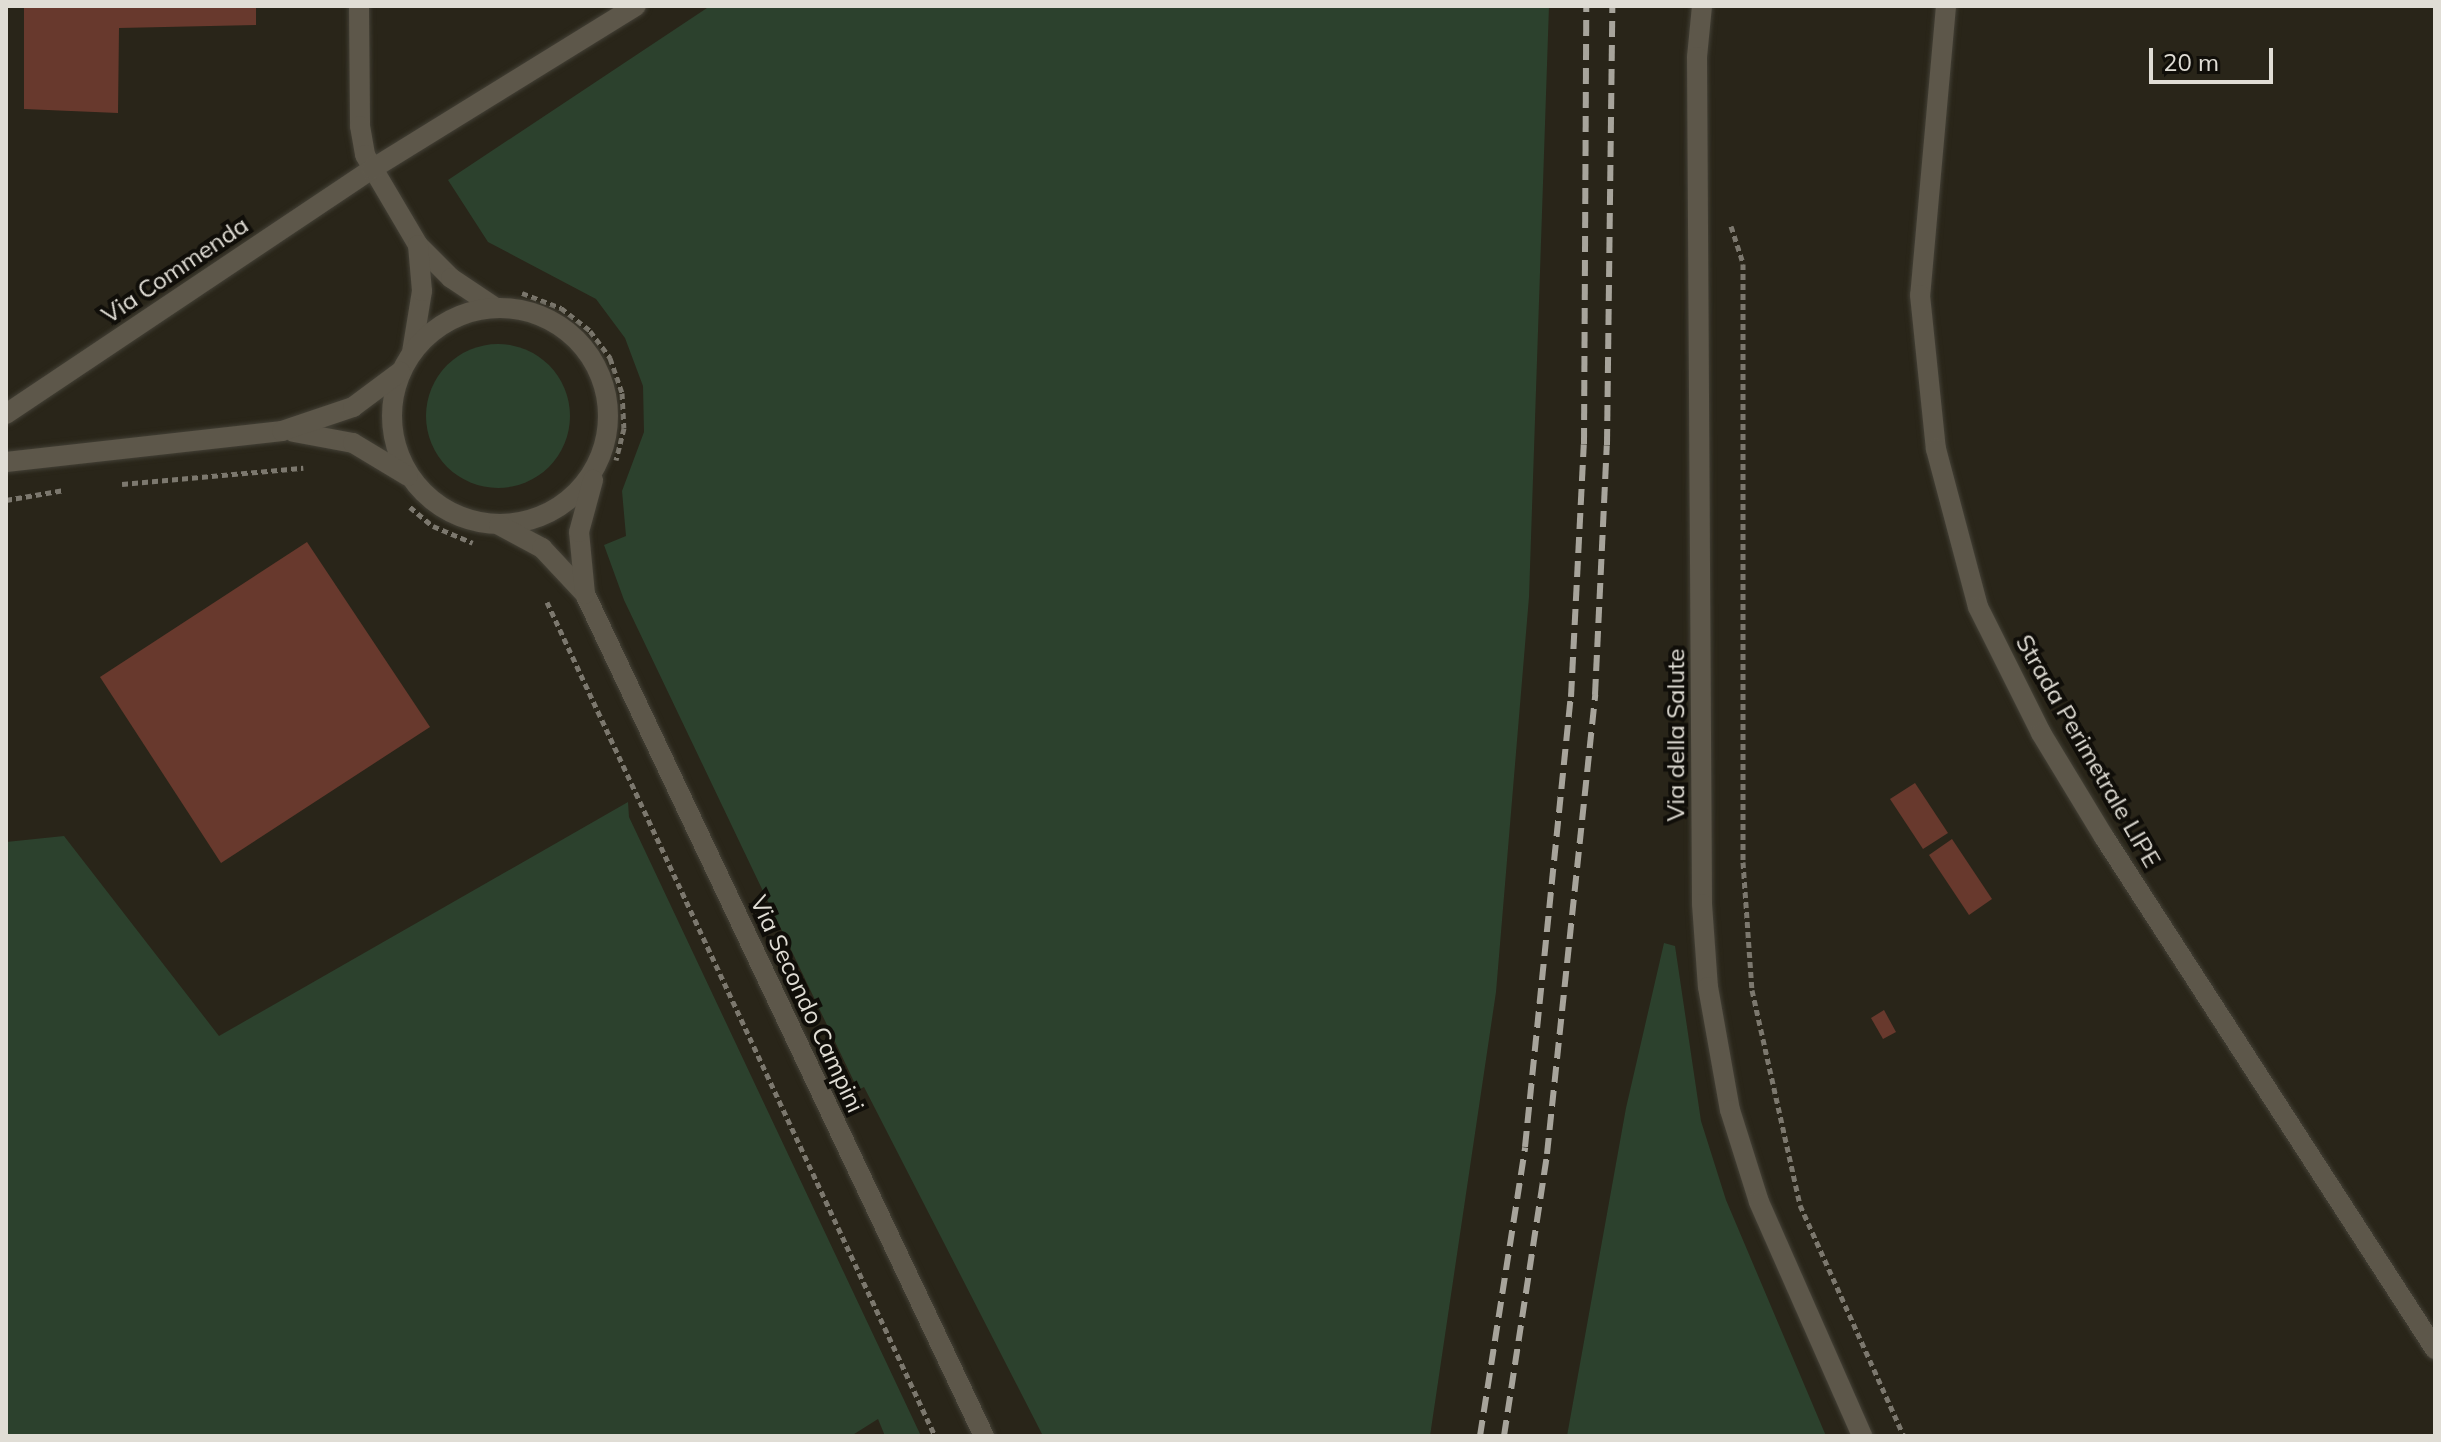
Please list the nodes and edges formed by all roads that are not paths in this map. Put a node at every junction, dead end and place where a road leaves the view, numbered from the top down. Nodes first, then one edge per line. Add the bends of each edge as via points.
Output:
1 (359, 6) edge
2 (636, 6) edge
3 (1702, 6) edge
4 (1946, 6) edge
5 (372, 169) junction
6 (418, 245) junction
7 (496, 308) junction
8 (412, 352) junction
9 (401, 371) junction
10 (6, 414) edge
11 (282, 431) junction
12 (6, 462) edge
13 (607, 463) junction
14 (413, 480) junction
15 (499, 525) junction
16 (585, 594) junction
17 (2435, 1349) edge
18 (984, 1436) edge
19 (1862, 1436) edge

1 - 5 street via 360,126
2 - 5 street, Via Commenda
3 - 19 street, Via della Salute via 1697,72 1702,904 1708,987 1730,1110 1759,1202
4 - 17 street, Strada Perimetrale LIPE via 1920,295 1936,449 1978,607 2027,707 2104,837
5 - 6 street
5 - 10 street, Via Commenda
6 - 7 street via 451,278
6 - 8 street via 422,291
7 - 8 street via 444,325
7 - 13 street via 553,321 579,341 597,368 608,399
8 - 9 street
9 - 11 street via 353,407
9 - 14 street via 392,428
11 - 12 street
11 - 14 street via 353,443
13 - 15 street via 559,508 530,521
13 - 16 street, Via Secondo Campini via 579,532
14 - 15 street via 437,504 466,519
15 - 16 street, Via Secondo Campini via 542,548
16 - 18 street, Via Secondo Campini

